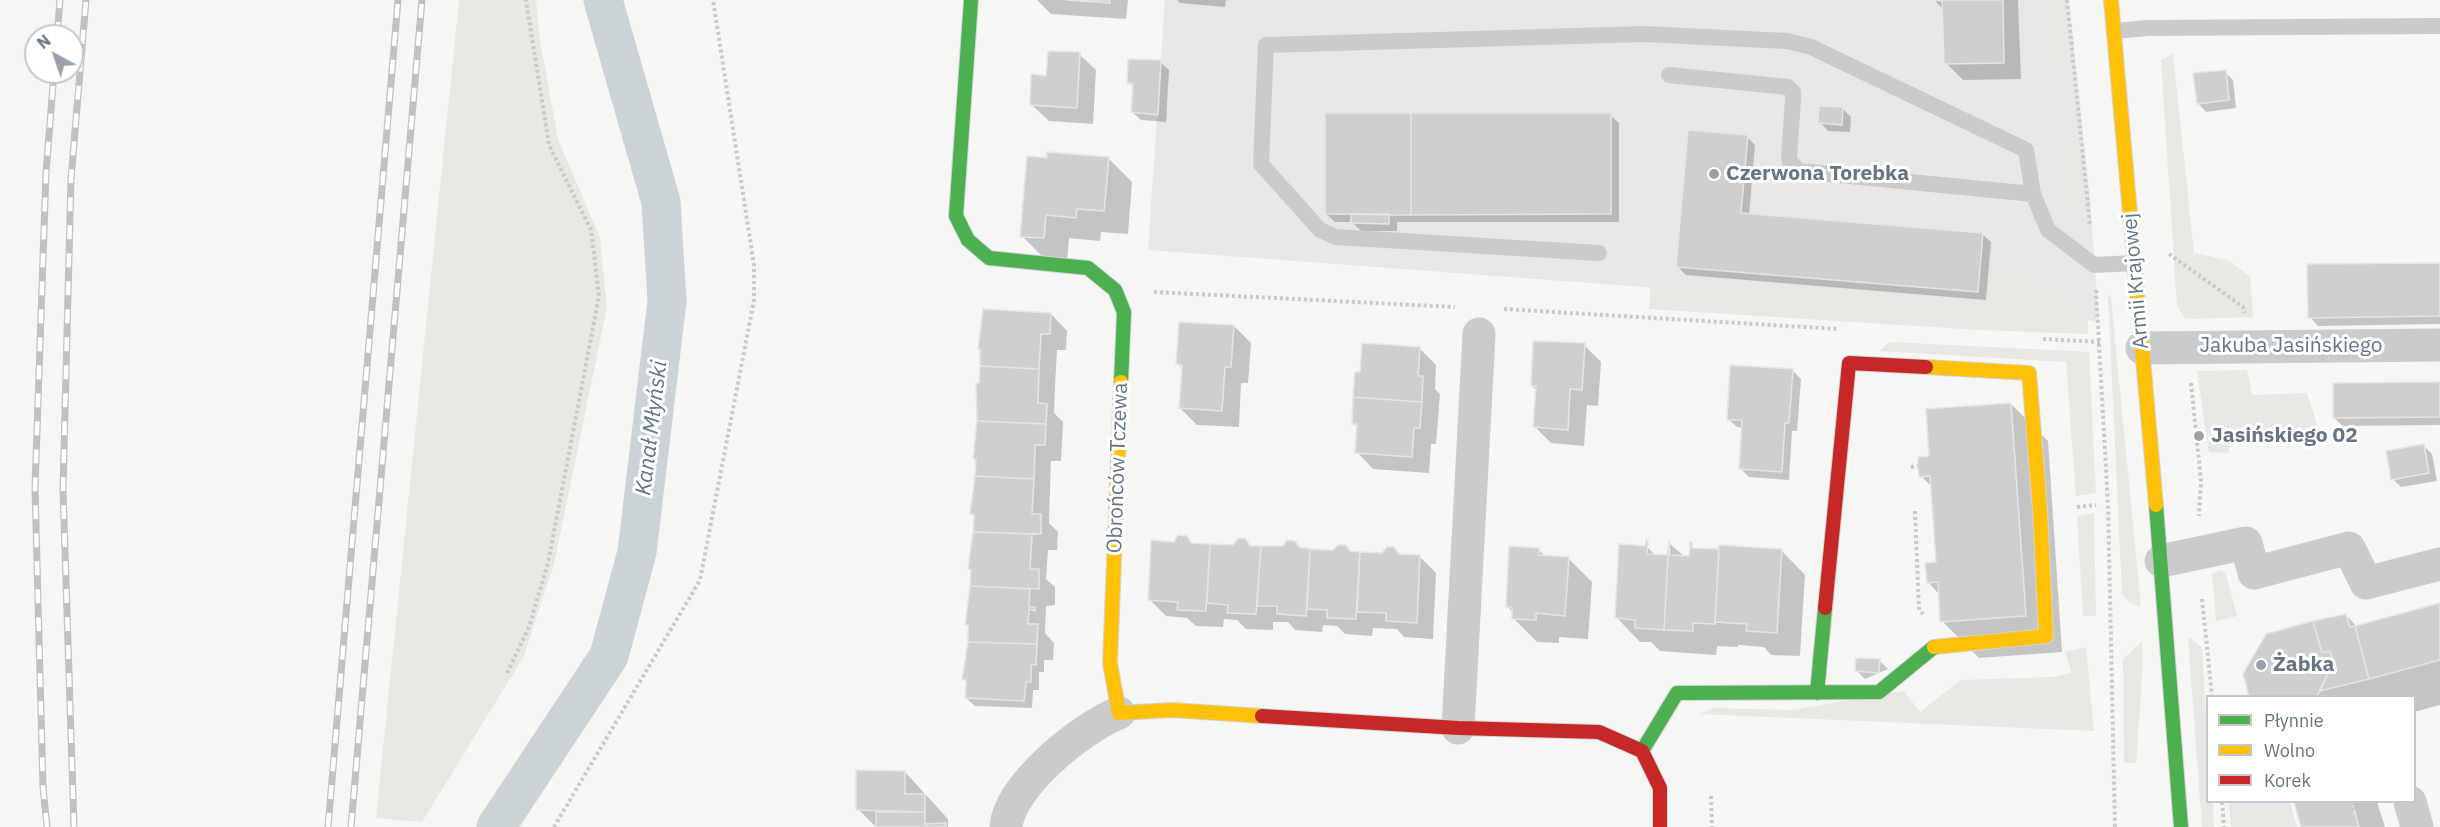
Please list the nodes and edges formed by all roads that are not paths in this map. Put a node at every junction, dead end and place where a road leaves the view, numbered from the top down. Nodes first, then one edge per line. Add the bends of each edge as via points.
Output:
1 (971, 0) edge
2 (2111, 0) edge
3 (2440, 26) edge
4 (2114, 31) junction
5 (1669, 75) dead end
6 (2033, 194) junction
7 (1599, 253) dead end
8 (2134, 263) junction
9 (1480, 317) road end
10 (2440, 345) edge
11 (2142, 348) junction
12 (2161, 561) junction
13 (2440, 564) edge
14 (1817, 693) junction
15 (1119, 714) junction
16 (1458, 728) junction
17 (1642, 751) junction
18 (2411, 803) edge
19 (1006, 827) edge
20 (1660, 827) edge
21 (2181, 827) edge
22 (2417, 827) edge

1 - 15 street, Obrońców Tczewa via 956,216 961,229 977,251 989,258 1088,268 1115,290 1124,312 1110,663
2 - 4 street, Armii Krajowej
3 - 4 lane
4 - 8 street, Armii Krajowej
5 - 6 lane via 1788,87 1793,92 1789,156 1793,168 1799,171
6 - 7 lane via 2026,150 1811,47 1787,41 1644,33 1266,45 1261,164 1320,230 1336,237
6 - 8 lane via 2048,230 2094,265
8 - 11 street, Armii Krajowej
9 - 16 street
10 - 11 street, Jakuba Jasińskiego
11 - 12 street, Armii Krajowej
12 - 13 street via 2246,543 2254,573 2349,548 2366,583
12 - 21 street, Armii Krajowej
14 - 14 street via 1879,692 1935,646 2046,636 2029,373 1849,363
14 - 17 street via 1677,693
15 - 16 street via 1172,710
15 - 19 street via 1091,725 1026,783 1010,809
16 - 17 street via 1599,732
17 - 20 street via 1660,788
18 - 22 street

